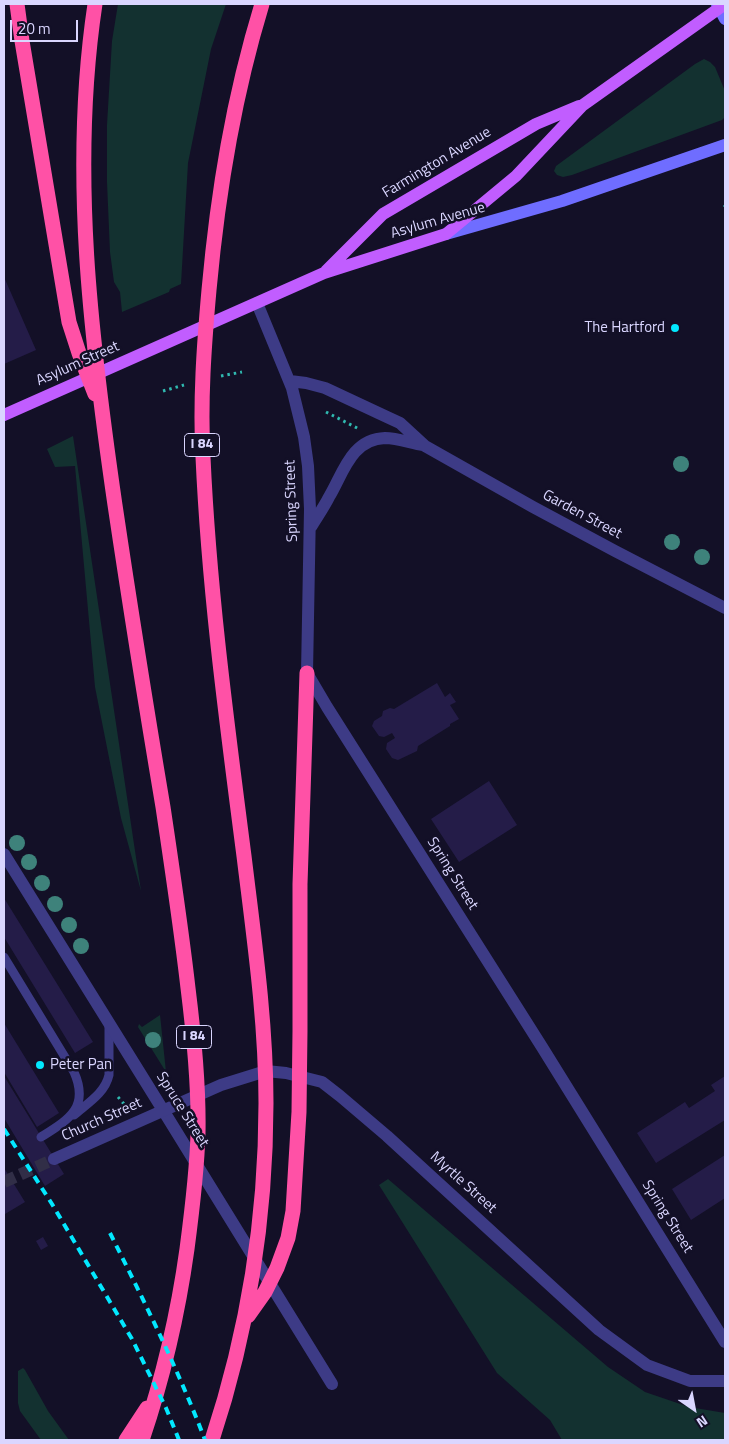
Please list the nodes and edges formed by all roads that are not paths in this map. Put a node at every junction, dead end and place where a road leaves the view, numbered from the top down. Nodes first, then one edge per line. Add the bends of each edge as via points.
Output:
1 (17, 4) edge
2 (95, 4) edge
3 (262, 4) edge
4 (722, 8) edge
5 (584, 105) junction
6 (725, 144) edge
7 (446, 234) junction
8 (324, 273) junction
9 (251, 305) junction
10 (166, 343) joint
11 (290, 381) junction
12 (102, 409) junction
13 (4, 415) edge
14 (426, 446) junction
15 (310, 527) junction
16 (725, 608) edge
17 (307, 673) junction
18 (4, 854) edge
19 (4, 957) edge
20 (109, 1025) junction
21 (163, 1110) junction
22 (70, 1118) junction
23 (41, 1137) dead end
24 (54, 1159) tunnel mouth
25 (244, 1321) junction
26 (725, 1342) edge
27 (725, 1381) edge
28 (332, 1384) dead end
29 (156, 1394) junction
30 (126, 1440) edge
31 (142, 1440) edge
32 (212, 1440) edge

1 - 12 highway via 69,322
2 - 12 highway, I 84 via 84,138 92,326
3 - 25 highway, I 84 via 238,95 220,187 206,318 202,401 209,552 264,1039 266,1101 262,1203
4 - 5 main road, Farmington Avenue
5 - 7 main road, Farmington Avenue via 516,176
5 - 8 main road, Farmington Avenue via 536,124 382,214
6 - 7 main road, Asylum Avenue via 569,199
7 - 8 main road, Asylum Avenue
8 - 9 main road, Asylum Avenue
9 - 10 main road, Asylum Avenue
9 - 11 street
10 - 13 main road, Asylum Street
11 - 14 street, Garden Street via 316,385 349,398 400,423
11 - 15 street, Spring Street via 307,453
12 - 29 highway, I 84 via 171,858 197,1084 197,1150 190,1228 176,1316
14 - 15 street, Garden Street via 386,438 363,446 346,463
14 - 16 street, Garden Street via 552,518
15 - 17 street, Spring Street
17 - 25 highway via 300,884 300,1095 292,1220 277,1268
17 - 26 street, Spring Street
18 - 20 street, Spruce Street
19 - 22 lane via 76,1077 80,1087 79,1098
20 - 21 street, Spruce Street
20 - 22 lane via 109,1075 106,1084 96,1097
21 - 24 street, Church Street
21 - 27 street, Myrtle Street via 221,1085 266,1071 322,1082 387,1136 599,1330 647,1365 690,1381
21 - 28 street, Spruce Street
22 - 23 lane
25 - 32 highway, I 84
29 - 30 highway
29 - 31 highway, I 84

